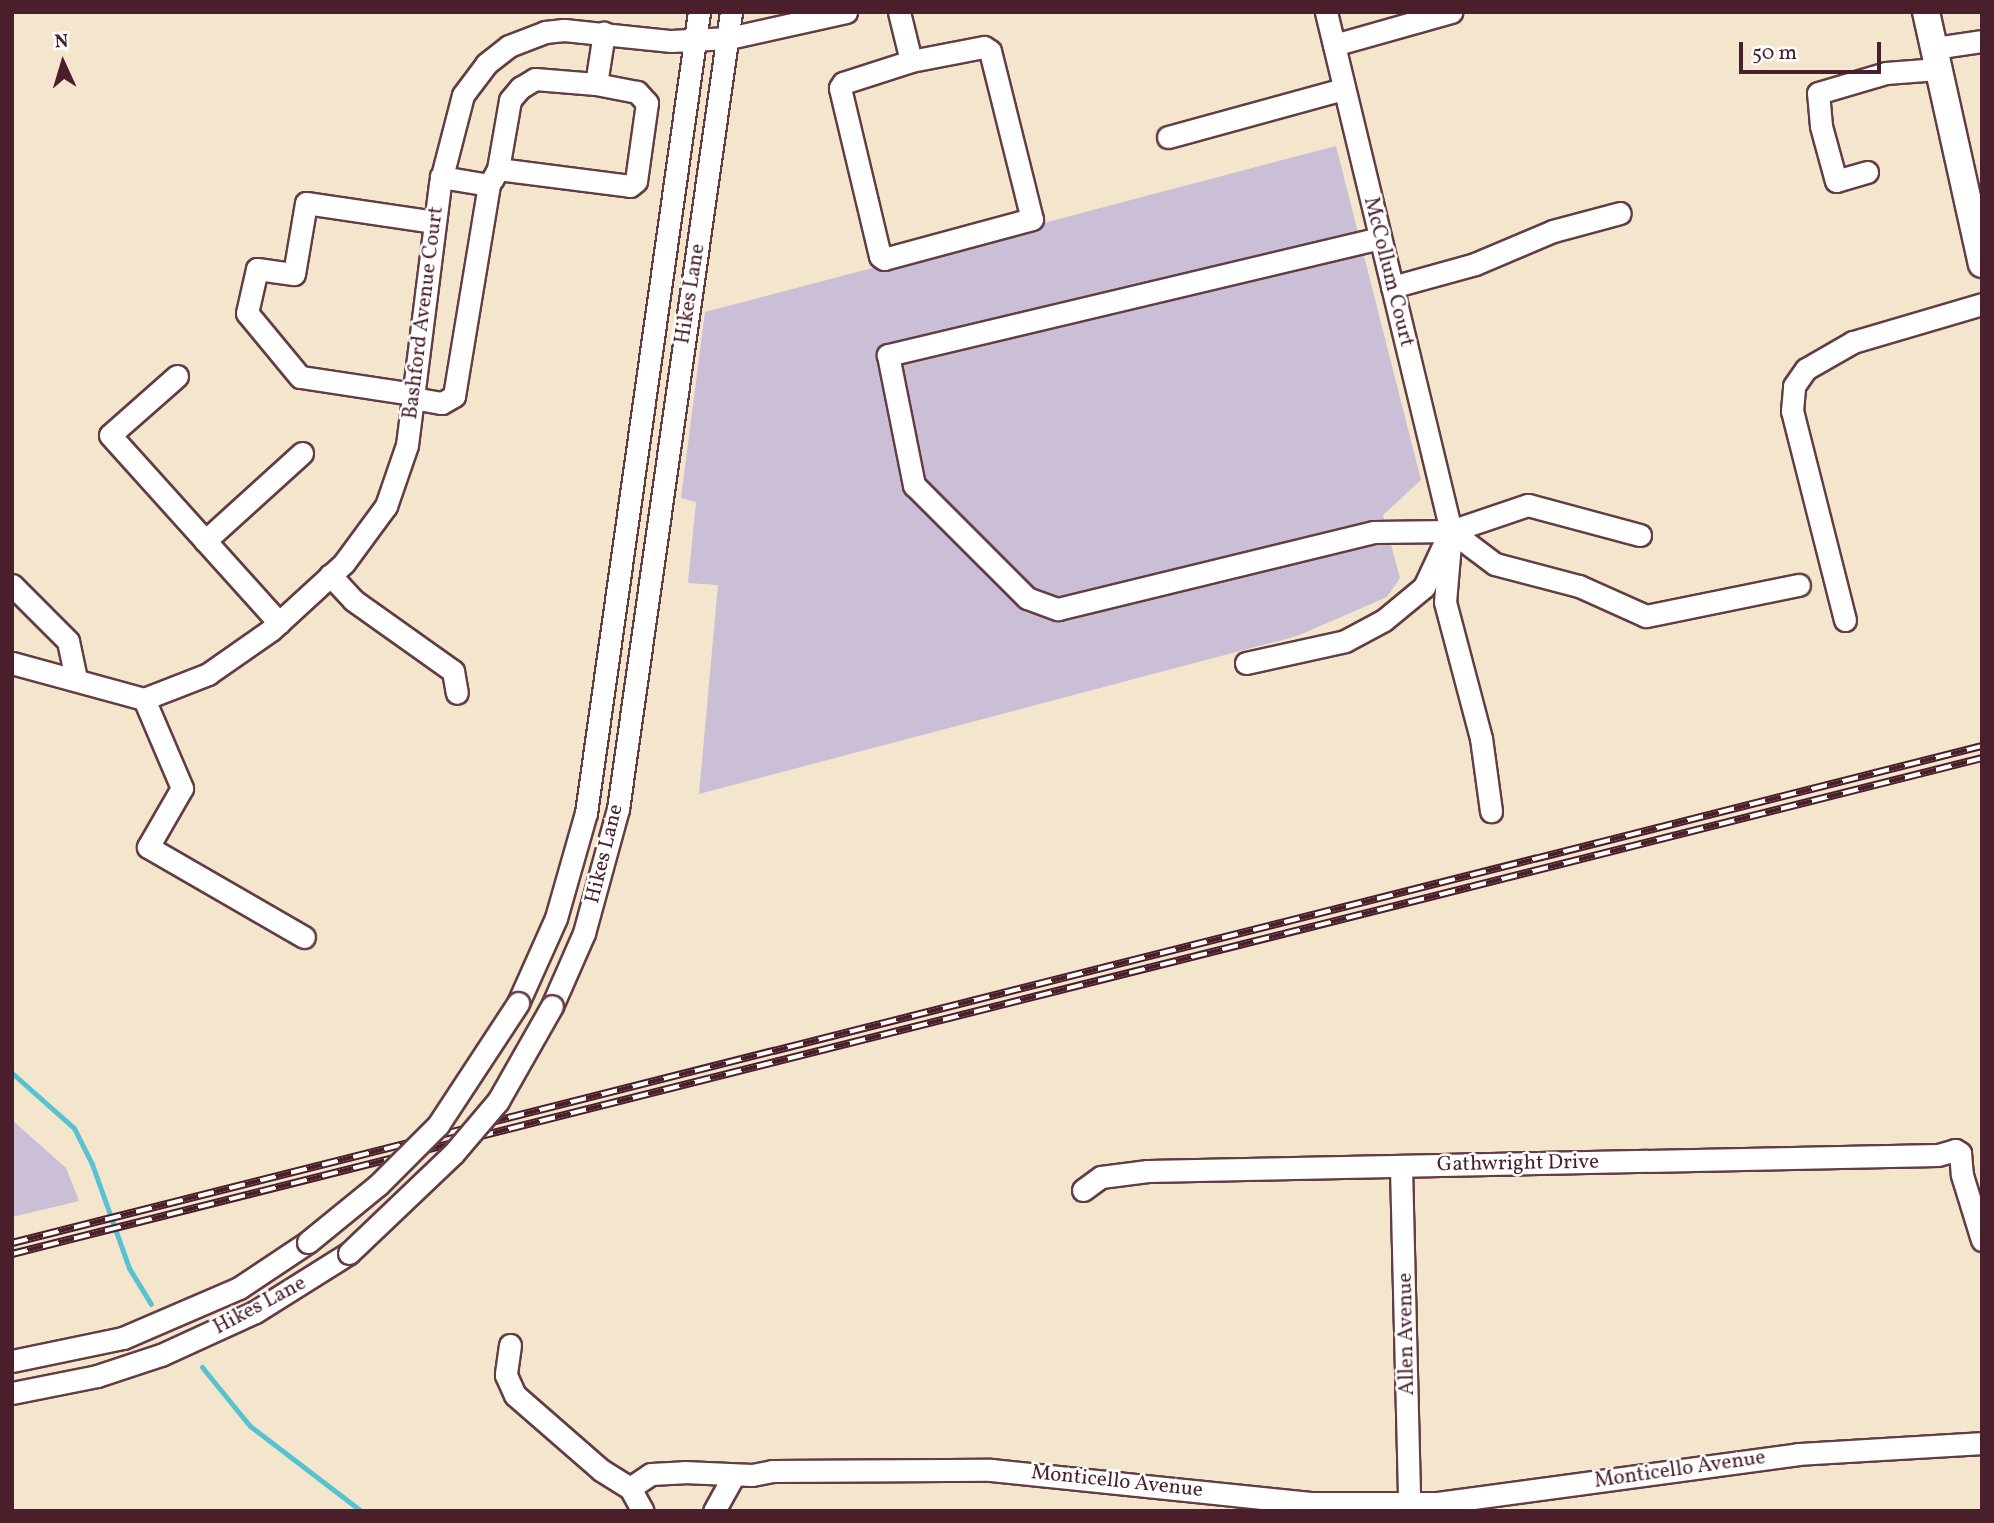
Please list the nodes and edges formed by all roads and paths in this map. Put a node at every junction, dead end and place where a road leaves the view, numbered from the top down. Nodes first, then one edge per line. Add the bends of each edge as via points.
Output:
1 (699, 12) edge
2 (732, 12) edge
3 (846, 12) edge
4 (899, 12) edge
5 (1326, 12) edge
6 (1451, 12) edge
7 (1926, 12) edge
8 (591, 26) edge
9 (729, 38) junction
10 (695, 40) junction
11 (1982, 41) edge
12 (1334, 45) junction
13 (1936, 58) junction
14 (911, 61) junction
15 (596, 84) junction
16 (1344, 89) junction
17 (1168, 136) dead end
18 (1867, 172) dead end
19 (441, 177) junction
20 (493, 177) junction
21 (1620, 213) dead end
22 (435, 222) junction
23 (1380, 238) junction
24 (1982, 264) edge
25 (1392, 287) junction
26 (1982, 304) edge
27 (177, 376) dead end
28 (413, 396) junction
29 (302, 453) dead end
30 (1451, 531) junction
31 (1640, 535) dead end
32 (205, 541) junction
33 (330, 575) junction
34 (12, 584) edge
35 (1799, 584) dead end
36 (1845, 620) dead end
37 (279, 623) junction
38 (12, 663) edge
39 (1246, 663) dead end
40 (76, 679) junction
41 (457, 693) dead end
42 (144, 699) junction
43 (1491, 811) dead end
44 (304, 937) dead end
45 (1401, 1167) junction
46 (1083, 1190) dead end
47 (1982, 1240) edge
48 (510, 1345) dead end
49 (12, 1361) edge
50 (12, 1392) edge
51 (1982, 1443) edge
52 (734, 1475) junction
53 (630, 1488) junction
54 (1409, 1502) junction
55 (643, 1511) edge
56 (714, 1511) edge

1 - 10 street, Hikes Lane
2 - 9 street, Hikes Lane
3 - 9 street, Bashford Avenue Court
4 - 14 street
5 - 12 street, McCollum Court
6 - 12 street
7 - 13 main road
8 - 10 street, Bashford Avenue Court
8 - 15 street
8 - 19 street, Bashford Avenue Court via 545,32 509,46 486,64 463,95
9 - 10 street, Bashford Avenue Court
9 - 50 street, Hikes Lane, bridge via 618,809 584,933 552,1006 498,1101 453,1154 349,1253 255,1312 160,1355 97,1376
10 - 49 street, Hikes Lane, bridge via 586,813 555,918 518,1003 438,1125 378,1185 308,1242 239,1288 123,1338
11 - 13 street
12 - 16 street, McCollum Court
13 - 18 street via 1818,93 1821,126 1836,181
13 - 24 main road
14 - 14 street via 843,83 841,88 880,256 884,259 1027,224 1032,214 990,51 958,50
15 - 20 street via 535,79 520,88 510,100
15 - 20 street via 637,92 647,103 636,181 631,186
16 - 17 street
16 - 23 street, McCollum Court
19 - 20 street
19 - 22 street, Bashford Avenue Court
20 - 28 street via 454,396 442,403
21 - 25 street via 1553,231 1475,264
22 - 28 street, Bashford Avenue Court
22 - 28 street via 306,203 294,274 257,270 247,313 300,377
23 - 25 street, McCollum Court
23 - 30 street via 888,355 914,485 1027,598 1058,609 1374,532
25 - 30 street, McCollum Court
26 - 36 street via 1853,342 1806,369 1794,386 1792,411
27 - 32 street via 110,435
28 - 33 street, Bashford Avenue Court via 407,445 386,506 372,530
29 - 32 street
30 - 31 street via 1528,505
30 - 35 street via 1495,565 1579,586 1646,617
30 - 39 street via 1424,587 1384,620 1345,641
30 - 43 street, McCollum Court via 1445,602 1480,738
32 - 37 street
33 - 37 street, Bashford Avenue Court
33 - 41 street via 353,600 453,670
34 - 40 street via 68,640
37 - 42 street, Bashford Avenue Court via 208,674
38 - 40 street
40 - 42 street
42 - 44 street via 182,788 148,847
45 - 46 street, Gathwright Drive via 1116,1173
45 - 47 street, Gathwright Drive via 1938,1155 1955,1150 1960,1153
45 - 54 street, Allen Avenue
48 - 53 street via 506,1375 515,1395 601,1470
51 - 54 street, Monticello Avenue via 1798,1454 1485,1498
52 - 53 street, Monticello Avenue via 651,1474
52 - 54 street, Monticello Avenue via 991,1470 1310,1503
52 - 56 street
53 - 55 street

